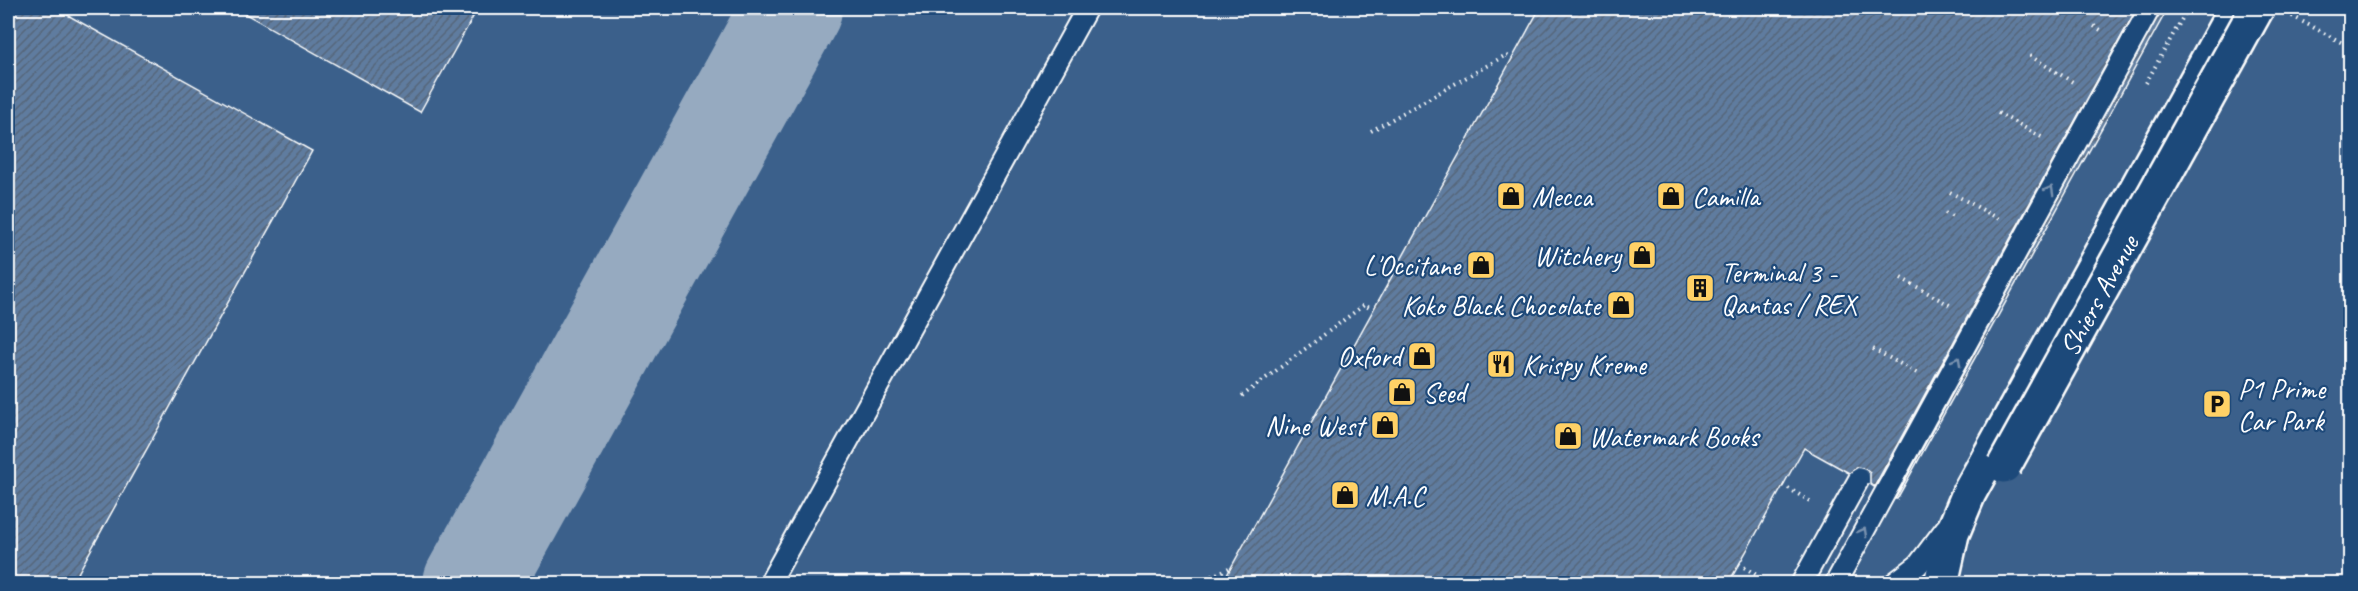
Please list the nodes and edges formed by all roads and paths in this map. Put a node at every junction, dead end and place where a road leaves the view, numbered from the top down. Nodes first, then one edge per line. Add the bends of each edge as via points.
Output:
1 (1087, 8) edge
2 (2150, 8) edge
3 (2236, 8) edge
4 (2257, 8) edge
5 (2291, 15) dead end
6 (2350, 47) edge
7 (2030, 56) dead end
8 (1512, 59) dead end
9 (2076, 84) dead end
10 (1998, 113) dead end
11 (1371, 131) dead end
12 (2070, 153) junction
13 (1950, 192) dead end
14 (1945, 213) dead end
15 (1955, 218) dead end
16 (2001, 220) dead end
17 (1901, 278) dead end
18 (1953, 308) dead end
19 (1373, 310) dead end
20 (1873, 349) dead end
21 (1942, 388) junction
22 (1242, 396) dead end
23 (1859, 479) dead end
24 (1969, 493) junction
25 (1847, 562) junction
26 (1739, 564) dead end
27 (1231, 567) dead end
28 (769, 584) edge
29 (1195, 584) edge
30 (1771, 584) edge
31 (1801, 584) edge
32 (1835, 584) edge
33 (1845, 584) edge
34 (1893, 584) edge
35 (1942, 584) edge

1 - 28 lane
2 - 12 lane
3 - 24 street, Shiers Avenue
4 - 35 street, Shiers Avenue, bridge
5 - 6 path
7 - 9 path
8 - 11 path via 1506,55
10 - 12 path
21 -> 12 lane
13 - 16 path
14 - 15 path
17 - 18 path
19 - 22 path via 1364,305
20 - 21 path
25 -> 21 lane
23 - 31 lane, bridge
24 - 34 lane via 1935,545 1918,565
24 - 35 street, Shiers Avenue via 1952,534
25 - 32 lane
25 - 33 lane
26 - 30 path
27 - 29 path

